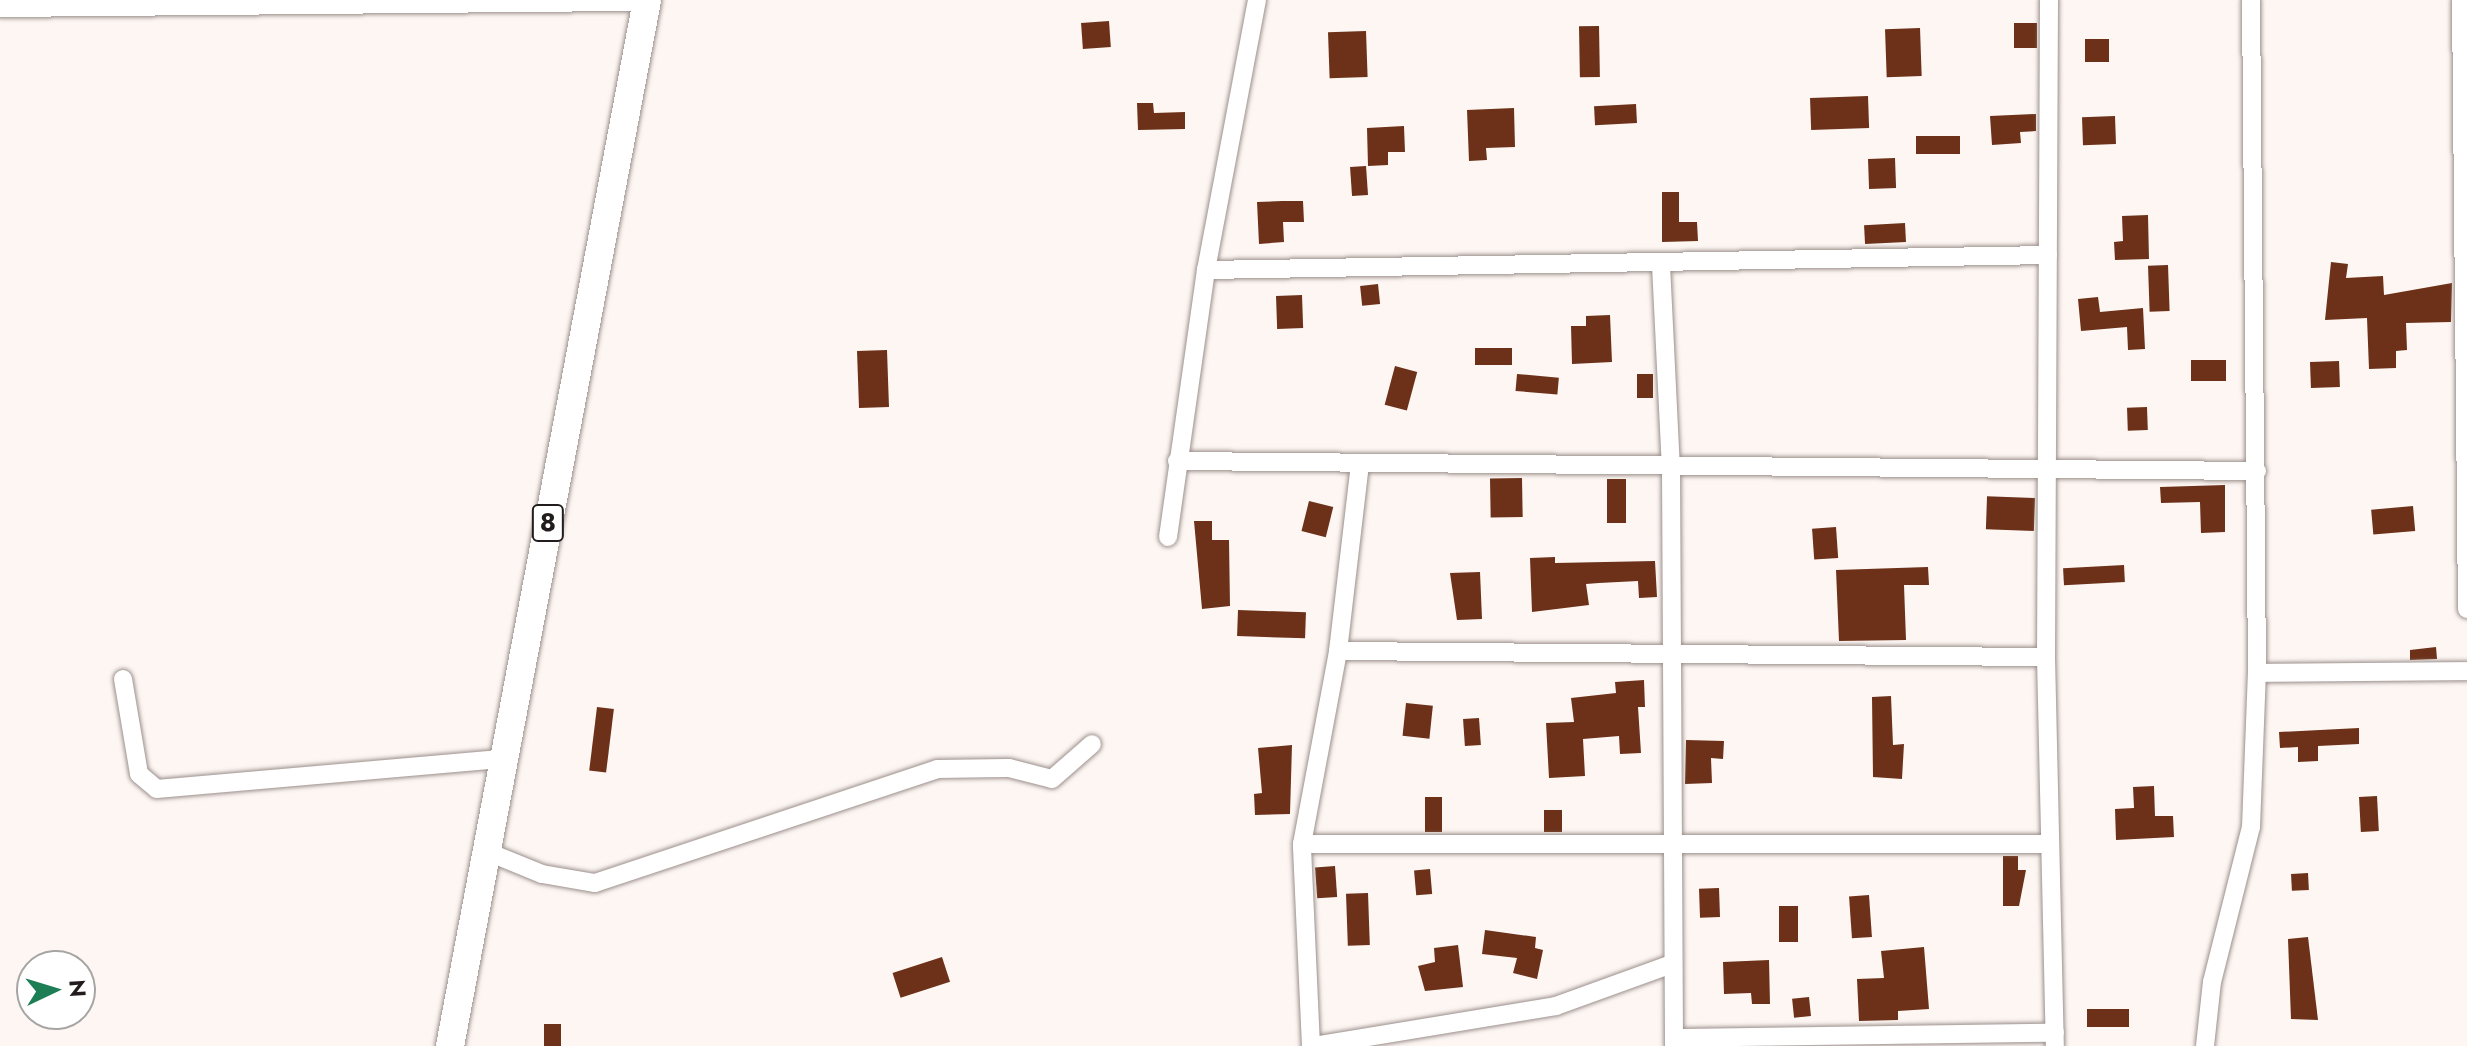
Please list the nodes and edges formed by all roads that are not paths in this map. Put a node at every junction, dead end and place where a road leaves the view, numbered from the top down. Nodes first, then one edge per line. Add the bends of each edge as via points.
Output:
1 (630, 0) edge
2 (647, 0) edge
3 (1257, 0) edge
4 (2049, 0) edge
5 (2251, 0) edge
6 (2461, 0) edge
7 (420, 1) edge
8 (14, 4) edge
9 (2465, 199) edge
10 (2048, 255) junction
11 (1661, 265) junction
12 (1206, 270) junction
13 (2466, 359) edge
14 (1177, 461) junction
15 (1360, 463) junction
16 (1671, 468) junction
17 (2257, 471) junction
18 (2048, 472) junction
19 (2466, 515) edge
20 (1168, 537) dead end
21 (2467, 609) edge
22 (1338, 651) junction
23 (1670, 654) junction
24 (2046, 657) junction
25 (2467, 671) edge
26 (2257, 673) junction
27 (123, 679) dead end
28 (1092, 744) dead end
29 (503, 759) junction
30 (1302, 844) junction
31 (2050, 844) junction
32 (1670, 846) junction
33 (488, 852) junction
34 (1672, 964) junction
35 (2055, 1040) edge
36 (1674, 1042) edge
37 (450, 1046) edge
38 (1313, 1046) edge
39 (2205, 1046) edge

1 - 7 street
2 - 29 main road, 8
3 - 12 street
4 - 10 street
5 - 17 street
6 - 9 street
7 - 8 street
9 - 13 street
10 - 11 street
10 - 18 street
11 - 12 street
11 - 16 street
12 - 14 street
13 - 19 street
14 - 15 street
14 - 20 street
15 - 16 street
15 - 22 street
16 - 18 street
16 - 23 street
17 - 18 street
17 - 26 street
18 - 24 street
19 - 21 street
22 - 23 street
22 - 30 street
23 - 24 street
23 - 32 street
24 - 31 street
25 - 26 street
26 - 39 street via 2251,827 2212,982
27 - 29 street via 139,774 157,789
28 - 33 street via 1052,779 1009,768 937,769 595,883 542,874
29 - 33 main road, 8
30 - 32 street
30 - 38 street
31 - 32 street
31 - 35 street
32 - 34 street
33 - 37 main road, 8
34 - 36 street
34 - 38 street via 1556,1006
35 - 36 street

